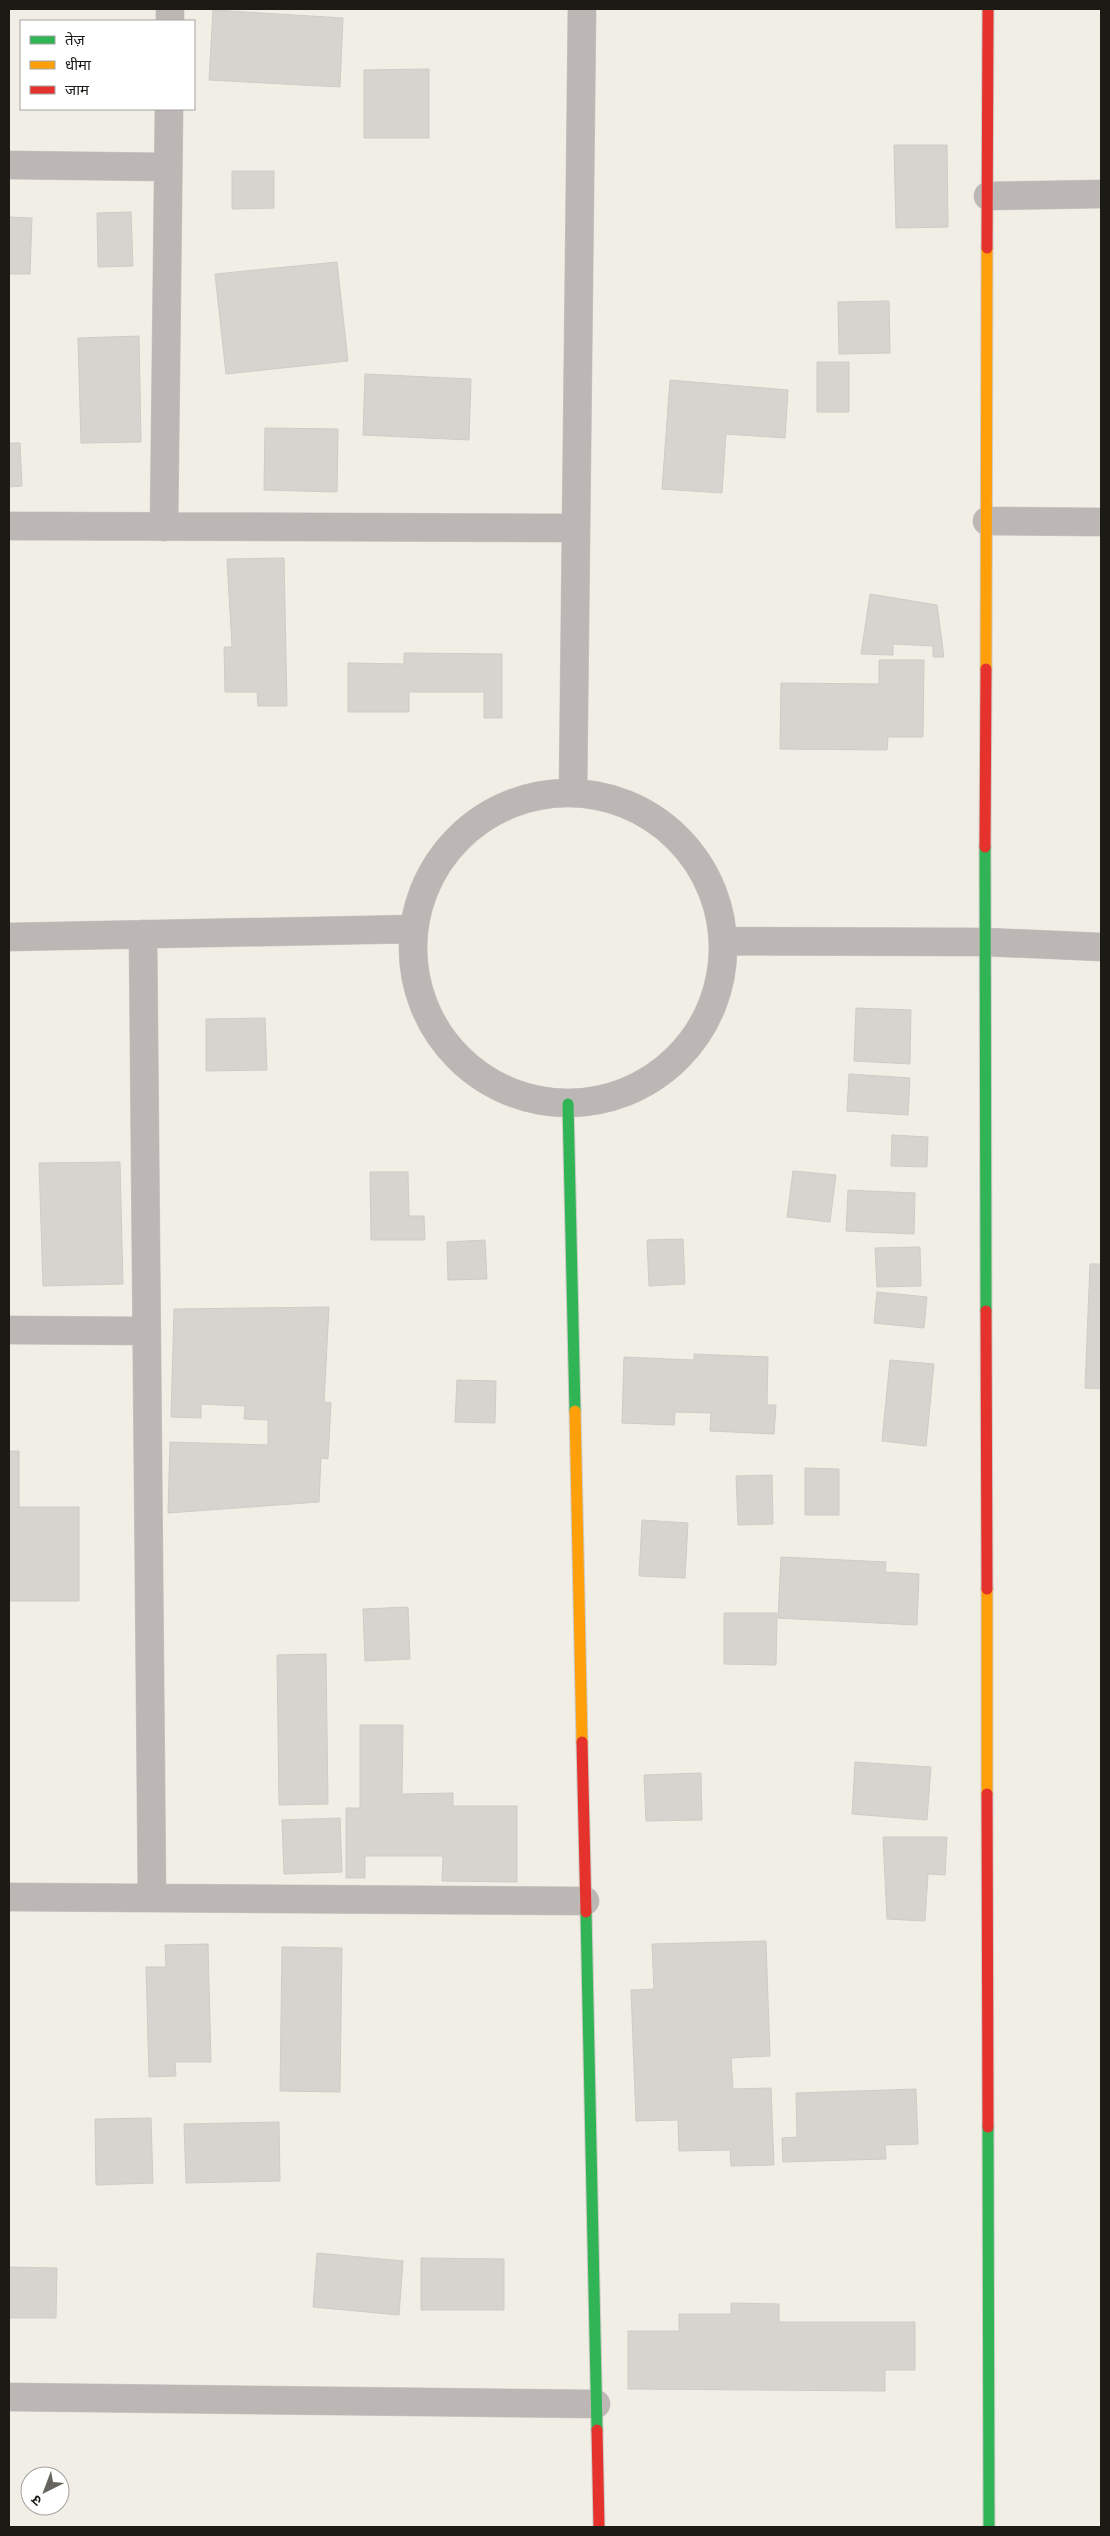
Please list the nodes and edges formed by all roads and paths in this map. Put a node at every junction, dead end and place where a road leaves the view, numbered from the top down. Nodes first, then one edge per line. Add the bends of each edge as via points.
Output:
1 (582, 9) edge
2 (988, 9) edge
3 (169, 110) edge
4 (9, 165) edge
5 (168, 167) junction
6 (1101, 194) edge
7 (988, 196) junction
8 (986, 521) junction
9 (1101, 522) edge
10 (9, 526) edge
11 (164, 527) junction
12 (576, 528) junction
13 (573, 792) junction
14 (413, 929) junction
15 (143, 934) junction
16 (9, 937) edge
17 (724, 941) junction
18 (985, 942) junction
19 (1101, 947) edge
20 (568, 1104) junction
21 (9, 1330) edge
22 (147, 1331) junction
23 (9, 1897) edge
24 (152, 1898) junction
25 (585, 1901) junction
26 (9, 2397) edge
27 (596, 2404) junction
28 (599, 2527) edge
29 (989, 2527) edge

1 - 12 street
2 - 7 street
3 - 5 street
4 - 5 street
5 - 11 street
6 - 7 street
7 - 8 street
8 - 9 street
8 - 18 street
10 - 11 street
11 - 12 street
12 - 13 street
13 - 14 street via 527,797 485,815 450,846 425,885
13 - 17 street via 611,798 647,813 677,837 702,867 718,903
14 - 15 street
14 - 20 street via 416,982 436,1030 471,1069 516,1095
15 - 16 street
15 - 22 street
17 - 18 street
17 - 20 street via 718,991 697,1037 662,1072 618,1097
18 - 19 street
18 - 29 street
20 - 25 street
21 - 22 street
22 - 24 street
23 - 24 street
24 - 25 street
25 - 27 street
26 - 27 street
27 - 28 street

